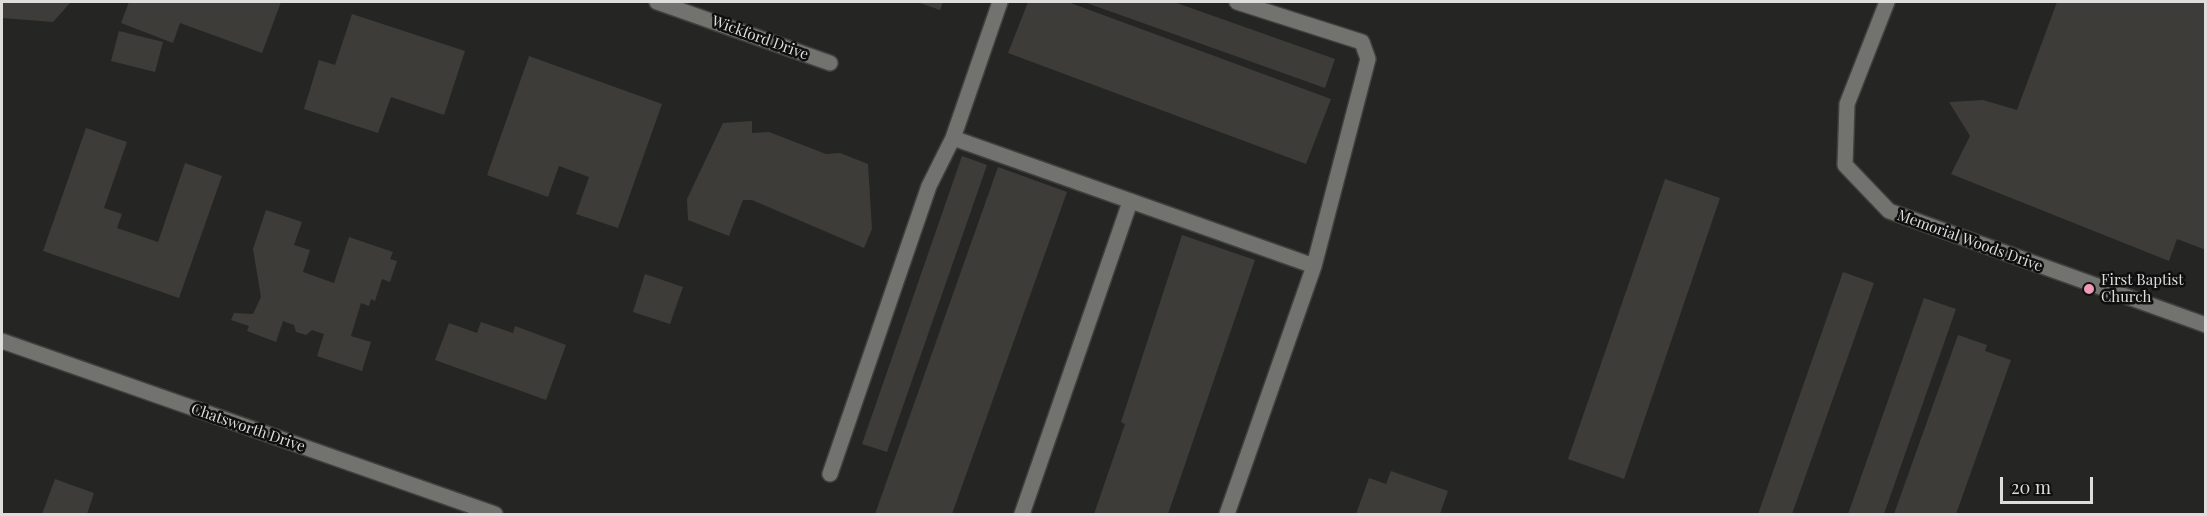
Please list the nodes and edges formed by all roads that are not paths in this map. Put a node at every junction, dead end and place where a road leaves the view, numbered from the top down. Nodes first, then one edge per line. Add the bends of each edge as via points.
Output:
1 (657, 2) edge
2 (1000, 2) edge
3 (1237, 2) edge
4 (1887, 2) edge
5 (830, 63) dead end
6 (953, 138) junction
7 (1130, 202) junction
8 (1314, 266) junction
9 (2205, 325) edge
10 (2, 341) edge
11 (830, 474) dead end
12 (495, 514) edge
13 (1022, 514) edge
14 (1227, 514) edge

1 - 5 street, Wickford Drive
2 - 6 street
3 - 8 street via 1362,42 1368,59
4 - 9 street, Memorial Woods Drive via 1847,104 1845,165 1888,211
6 - 7 street
6 - 11 street via 929,186
7 - 8 street
7 - 13 street
8 - 14 street
10 - 12 street, Chatsworth Drive

